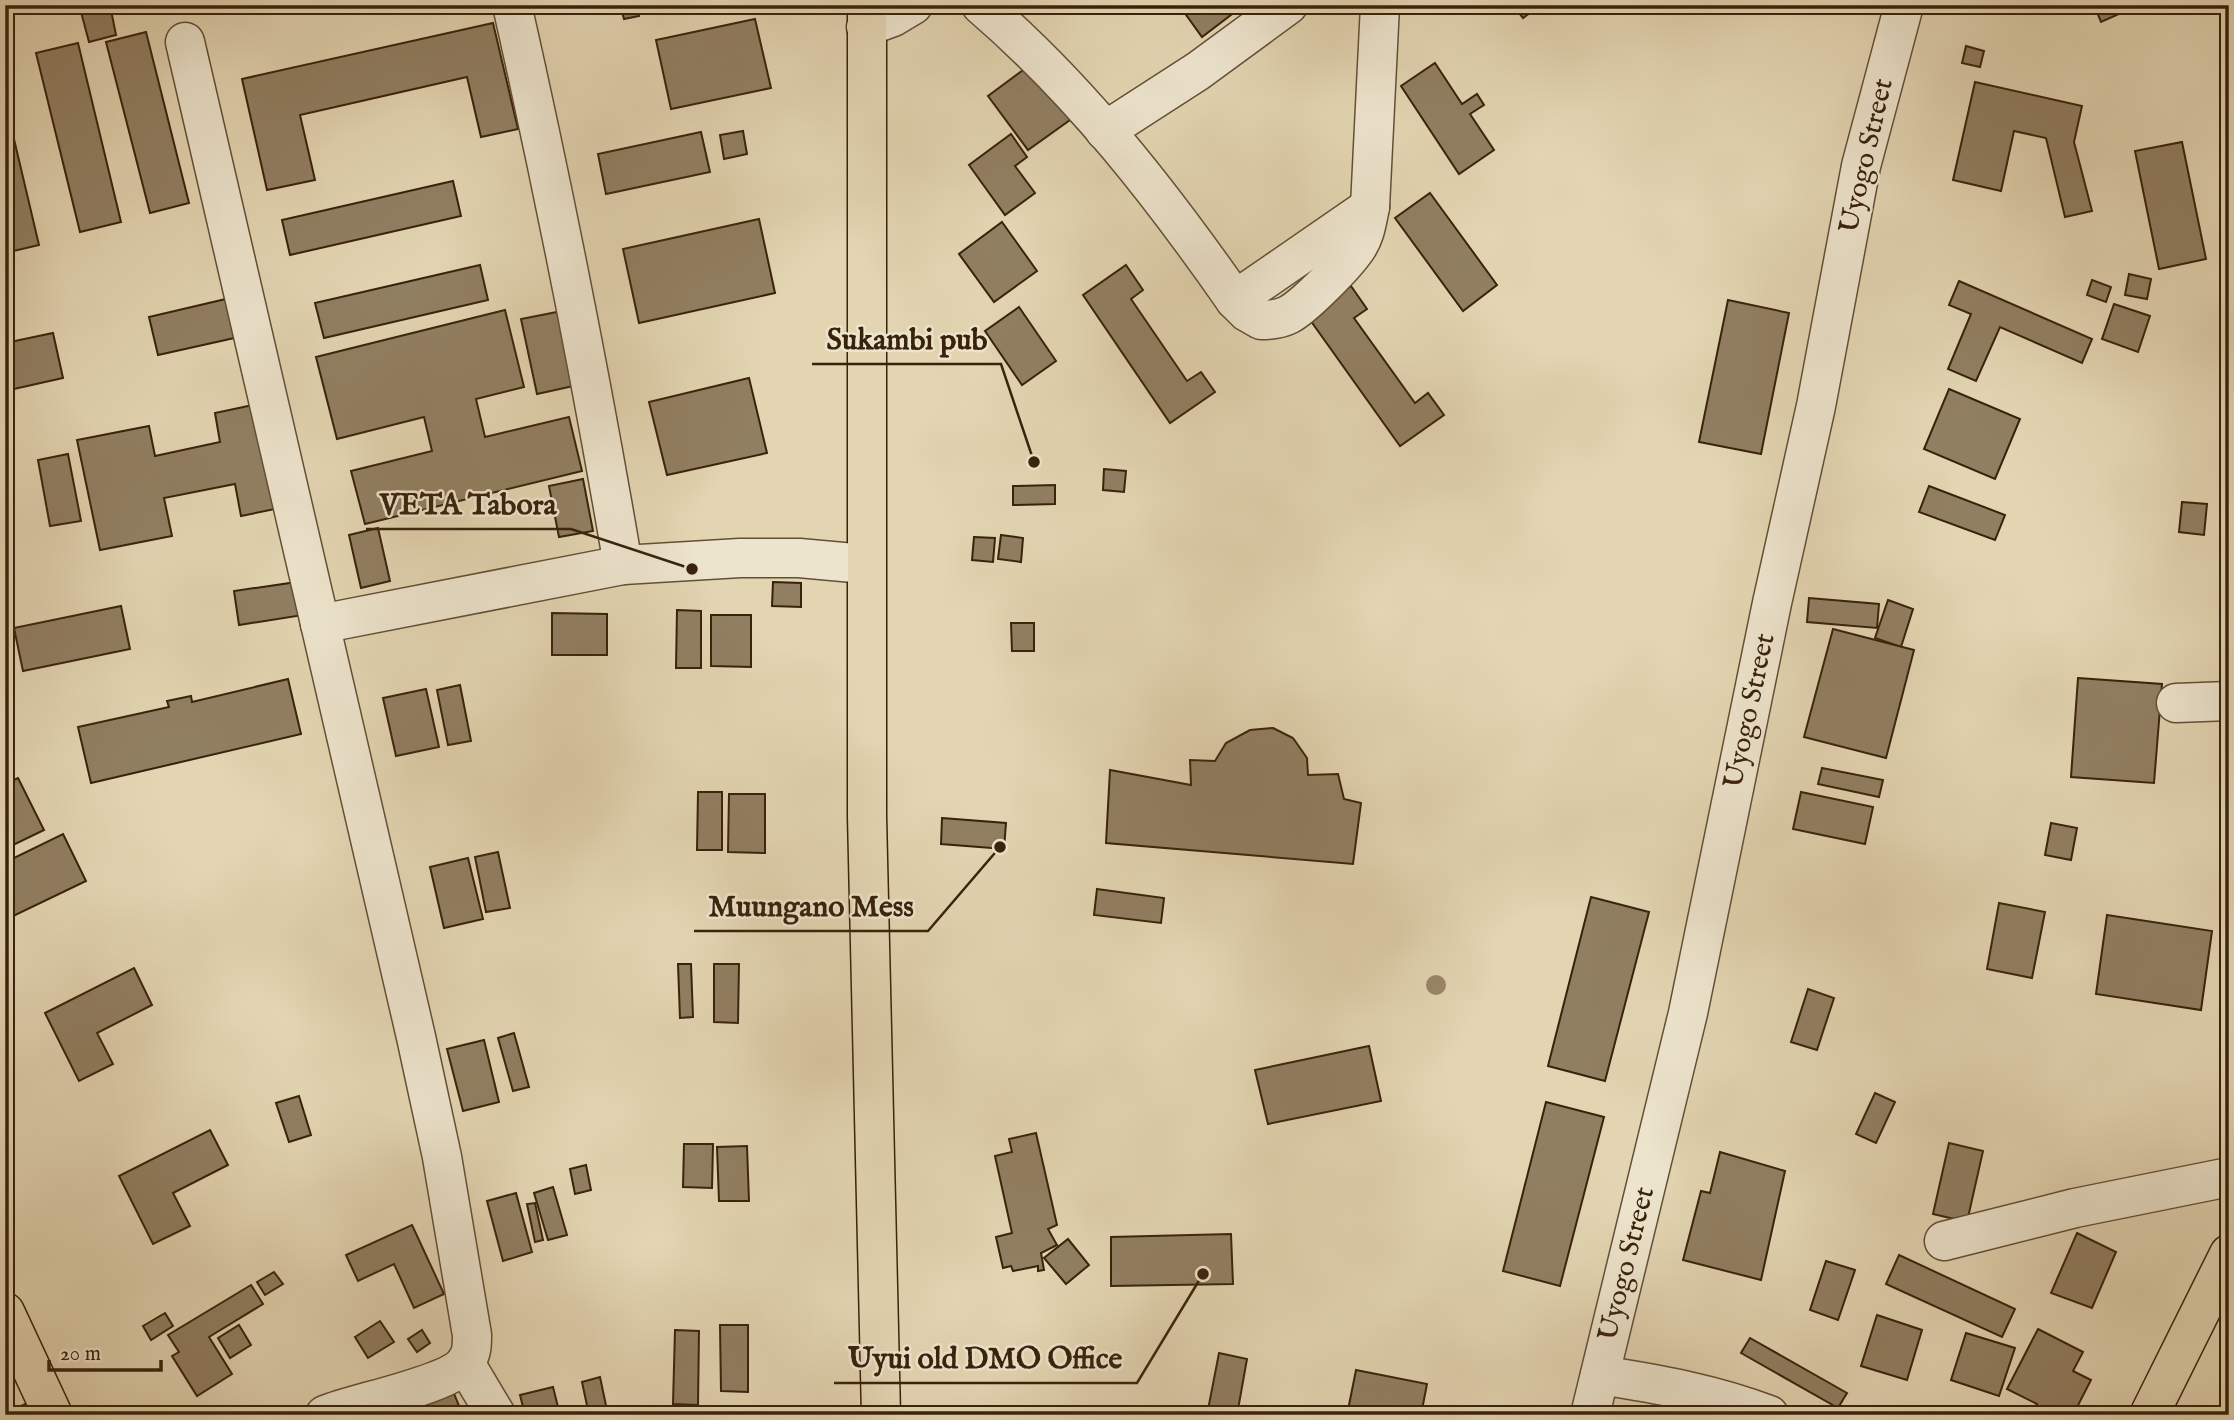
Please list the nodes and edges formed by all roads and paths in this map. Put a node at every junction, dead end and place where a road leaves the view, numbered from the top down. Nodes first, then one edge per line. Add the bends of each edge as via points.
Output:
1 (512, 5) edge
2 (913, 5) edge
3 (981, 5) edge
4 (1288, 5) edge
5 (1380, 5) edge
6 (1904, 5) edge
7 (867, 16) edge
8 (185, 42) dead end
9 (1105, 131) junction
10 (865, 564) junction
11 (623, 565) junction
12 (320, 624) junction
13 (2229, 701) edge
14 (2176, 704) dead end
15 (2229, 1177) edge
16 (1944, 1241) dead end
17 (2229, 1254) edge
18 (5, 1312) edge
19 (466, 1363) junction
20 (1600, 1375) junction
21 (53, 1415) edge
22 (325, 1415) edge
23 (496, 1415) edge
24 (881, 1415) edge
25 (1590, 1415) edge
26 (1769, 1415) edge
27 (2149, 1415) edge

1 - 11 street via 589,368
2 - 7 street via 893,17
3 - 9 street via 1048,67
4 - 9 street
5 - 9 street via 1370,207 1235,300
6 - 20 street, Uyogo Street via 1861,166 1816,406 1688,1013
7 - 10 main road
8 - 12 street
10 - 11 street via 740,558
10 - 24 main road
11 - 12 street
12 - 19 street via 442,1157 472,1335
13 - 14 street
15 - 16 street
17 - 27 main road
18 - 21 main road
19 - 22 street via 433,1383
19 - 23 street
20 - 25 street, Uyogo Street
20 - 26 street via 1669,1386

